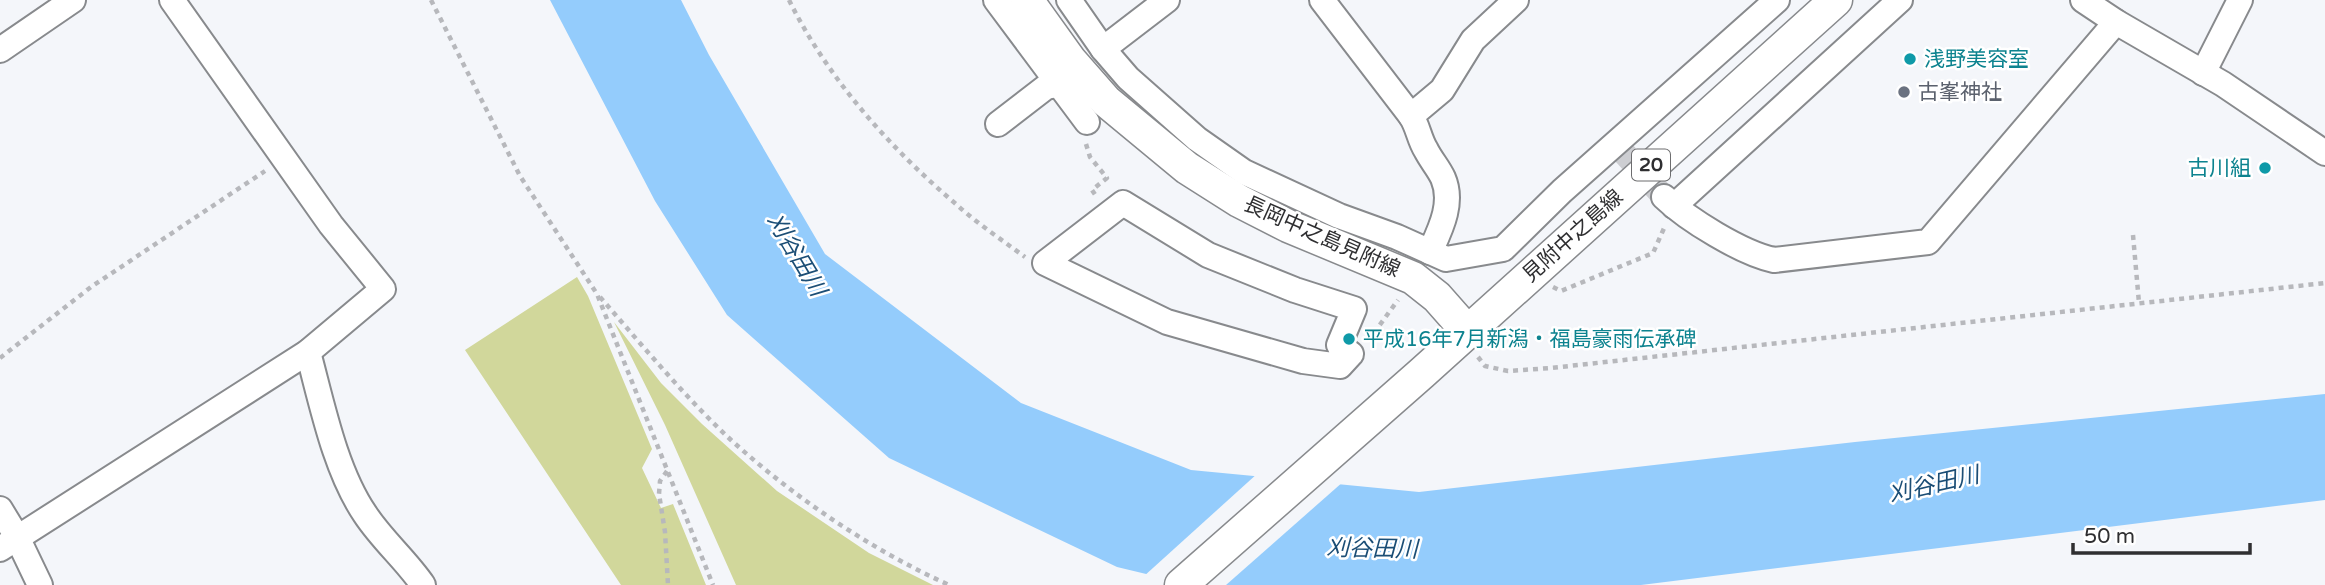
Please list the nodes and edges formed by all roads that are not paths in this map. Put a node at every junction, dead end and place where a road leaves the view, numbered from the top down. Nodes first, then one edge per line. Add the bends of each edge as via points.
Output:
1 (73, 0) edge
2 (172, 0) edge
3 (996, 0) edge
4 (1027, 0) edge
5 (1069, 0) edge
6 (1167, 0) edge
7 (1322, 0) edge
8 (1516, 0) edge
9 (1777, 0) edge
10 (1836, 0) edge
11 (1900, 0) edge
12 (2083, 0) edge
13 (2240, 0) edge
14 (2116, 22) junction
15 (1103, 49) junction
16 (0, 50) edge
17 (2203, 73) junction
18 (1070, 78) junction
19 (1411, 116) junction
20 (1087, 122) dead end
21 (998, 124) dead end
22 (2325, 153) edge
23 (1107, 215) joint
24 (1430, 252) junction
25 (1472, 344) junction
26 (308, 352) junction
27 (0, 509) edge
28 (8, 543) edge
29 (40, 585) edge
30 (423, 585) edge
31 (1181, 585) edge

1 - 16 street
2 - 26 street via 331,225 383,289
3 - 18 street
4 - 18 main road, 長岡中之島見附線
5 - 15 street
6 - 15 street
7 - 19 street
8 - 19 street via 1473,40 1442,90
9 - 24 street via 1503,249 1446,259
10 - 25 main road, 見附中之島線 / 20
11 - 14 street via 1669,201 1757,256 1774,260 1928,242
12 - 14 street
13 - 17 street
14 - 17 street
15 - 24 street via 1128,78 1187,130 1244,172
17 - 22 street
18 - 20 street
18 - 21 street via 1046,87
18 - 25 main road, 長岡中之島見附線 via 1106,101 1187,168 1239,201 1413,278 1437,297
19 - 24 street via 1444,180 1447,198 1443,223
23 - 23 street via 1123,203 1208,255 1354,309 1339,345 1351,354 1340,366 1303,361 1167,322 1045,263
25 - 31 main road, 20 via 1422,373
26 - 28 street
26 - 30 street via 351,488 365,514
27 - 28 street
28 - 29 street

